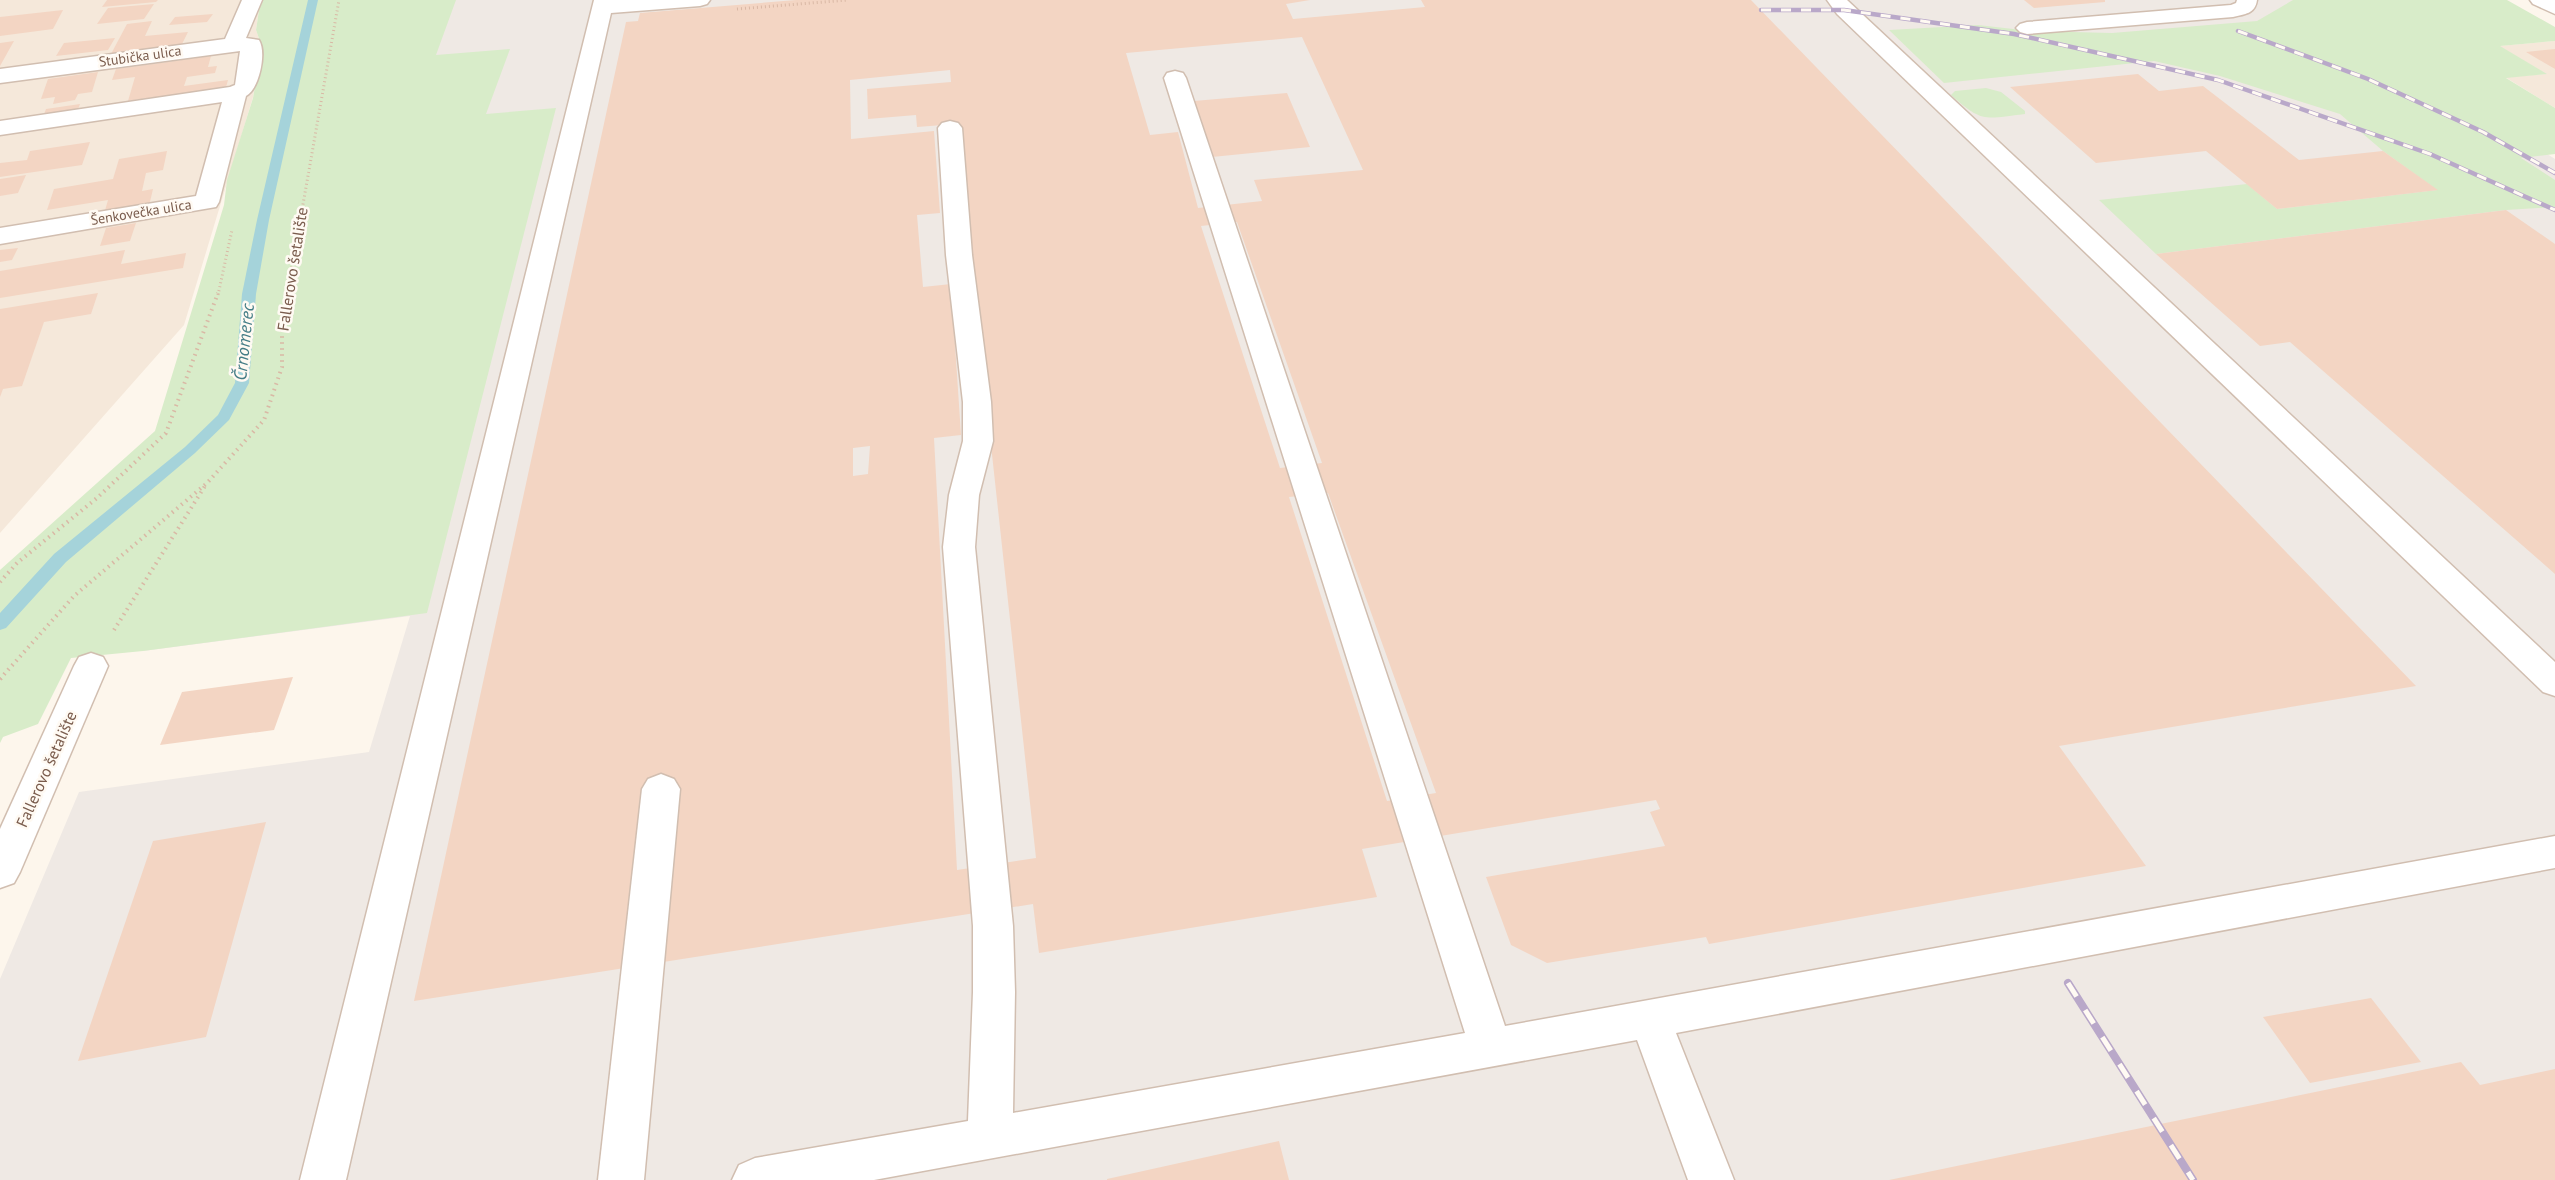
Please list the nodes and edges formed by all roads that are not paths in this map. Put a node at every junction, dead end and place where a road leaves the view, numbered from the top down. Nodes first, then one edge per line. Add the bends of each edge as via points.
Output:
1 (252, 0) edge
2 (700, 0) edge
3 (1837, 0) edge
4 (2247, 0) edge
5 (2540, 0) edge
6 (603, 4) edge
7 (2555, 9) edge
8 (2027, 28) dead end
9 (233, 44) junction
10 (0, 76) edge
11 (1175, 78) dead end
12 (236, 93) junction
13 (0, 128) edge
14 (950, 128) dead end
15 (0, 236) edge
16 (91, 666) road end
17 (2555, 683) edge
18 (661, 789) dead end
19 (2555, 852) edge
20 (0, 872) edge
21 (1649, 1017) junction
22 (1490, 1046) junction
23 (990, 1138) junction
24 (323, 1180) edge
25 (621, 1180) edge
26 (755, 1180) edge
27 (1711, 1180) edge

1 - 9 street
2 - 6 street
3 - 17 street
4 - 8 street via 2246,7 2233,11
5 - 7 street
6 - 24 street
9 - 10 street, Stubička ulica
9 - 12 street, Šenkovečka ulica via 251,45 249,72 244,88
11 - 22 street
12 - 13 street
12 - 15 street, Šenkovečka ulica via 207,202
14 - 23 street via 959,255 977,402 978,441 964,495 959,547 993,926
16 - 20 street, Fallerovo šetalište
18 - 25 street
19 - 21 street via 2095,939
21 - 22 street
21 - 27 street
22 - 23 street
23 - 26 street

